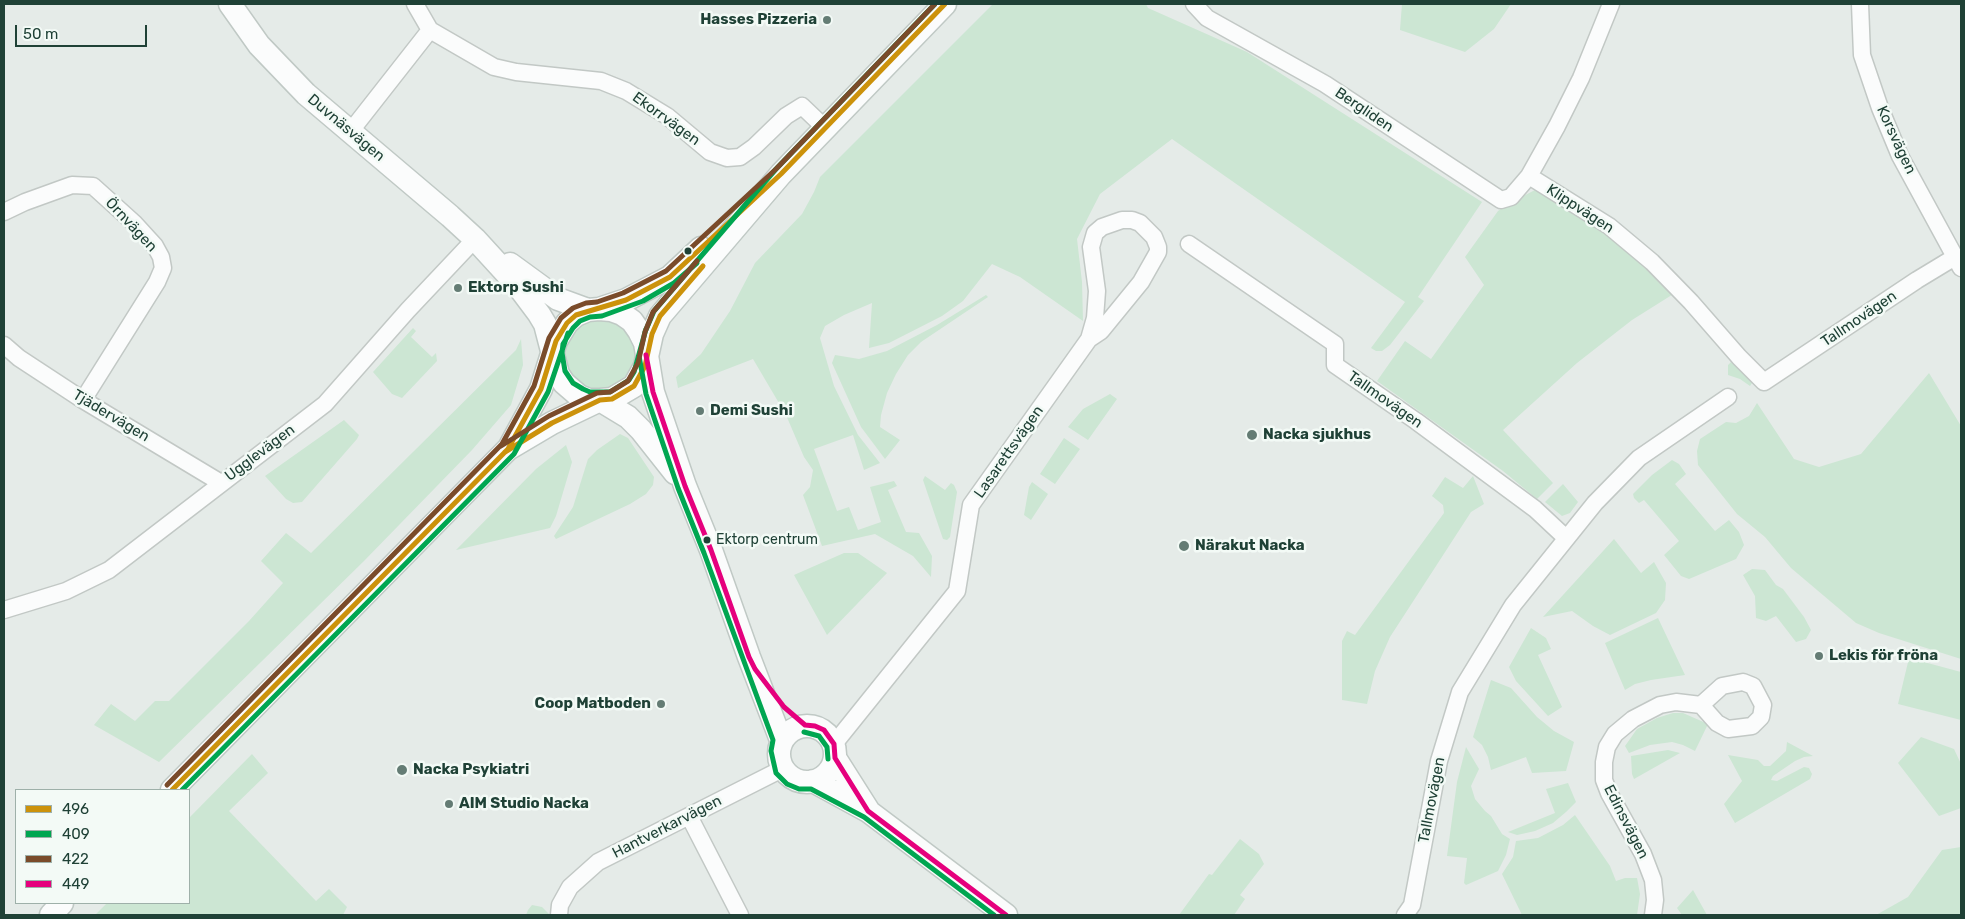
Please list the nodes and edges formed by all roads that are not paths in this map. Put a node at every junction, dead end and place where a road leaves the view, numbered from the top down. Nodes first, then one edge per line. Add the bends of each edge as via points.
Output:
1 (230, 4) edge
2 (415, 4) edge
3 (945, 4) edge
4 (1194, 4) edge
5 (1612, 4) edge
6 (1860, 4) edge
7 (430, 30) junction
8 (824, 127) junction
9 (350, 132) junction
10 (781, 174) junction
11 (1529, 176) junction
12 (4, 212) edge
13 (475, 239) junction
14 (1189, 244) dead end
15 (1958, 262) edge
16 (594, 309) junction
17 (1089, 339) junction
18 (4, 345) edge
19 (554, 352) junction
20 (646, 355) junction
21 (1764, 382) joint
22 (1728, 397) dead end
23 (82, 400) junction
24 (600, 400) junction
25 (508, 449) junction
26 (221, 483) junction
27 (685, 486) junction
28 (1566, 538) junction
29 (4, 610) edge
30 (755, 669) junction
31 (1701, 705) dead end
32 (805, 725) junction
33 (781, 740) junction
34 (835, 751) junction
35 (782, 768) junction
36 (813, 782) junction
37 (173, 789) edge
38 (868, 811) junction
39 (689, 816) junction
40 (61, 904) edge
41 (561, 908) edge
42 (1003, 914) edge
43 (51, 915) edge
44 (740, 915) edge
45 (1405, 915) edge
46 (1654, 915) edge

1 - 9 street, Duvnäsvägen via 259,45 287,75
2 - 7 street, Ekorrvägen
3 - 8 street
4 - 11 street, Bergliden via 1206,18 1325,84 1501,200 1511,197
5 - 11 street, Klippvägen via 1581,78
6 - 15 street, Korsvägen via 1862,55 1880,108 1900,156
7 - 8 street, Ekorrvägen via 494,67 601,81 626,91 666,116 710,152 727,158 740,157 802,106
7 - 9 street
8 - 10 street
9 - 13 street, Duvnäsvägen
10 - 16 street via 670,277 639,294
10 - 20 street via 660,316
11 - 21 street, Klippvägen via 1609,226 1652,262
12 - 23 street, Örnvägen via 72,185 93,186 134,223 161,257 163,268 157,282
13 - 16 street, Duvnäsvägen via 558,299
13 - 19 street, Duvnäsvägen via 539,314
13 - 26 street, Ugglevägen via 325,404
14 - 28 street, Tallmovägen via 1334,344 1335,365 1535,509
15 - 21 street, Tallmovägen via 1917,280
16 - 19 street via 576,315 567,323 556,341
16 - 20 street via 611,310 632,321 645,343
17 - 17 street, Lasarettsvägen via 1101,331 1141,282 1158,252 1154,237 1140,223 1122,220 1095,233 1091,247 1097,291
17 - 34 street, Lasarettsvägen via 971,505 958,591
18 - 23 street, Tjädervägen
19 - 24 street via 558,374 568,388 589,400
19 - 25 street via 541,389
20 - 24 street via 645,366 634,386 612,400
20 - 27 street via 653,392
22 - 28 street, Tallmovägen via 1639,458
23 - 26 street, Tjädervägen
24 - 25 street
24 - 27 street via 628,417 641,430
25 - 37 street
26 - 29 street, Ugglevägen via 109,570 66,591
27 - 30 street
28 - 45 street, Tallmovägen via 1513,605 1460,692 1439,761 1412,905
30 - 32 street via 784,707
30 - 33 street
31 - 46 street, Edinsvägen via 1676,702 1660,705 1633,719 1616,734 1608,746 1604,762 1604,780 1609,793 1643,854 1653,880
32 - 33 street via 787,732
32 - 34 street via 824,730
33 - 35 street via 778,750
34 - 36 street via 831,768 824,777
34 - 38 street
35 - 36 street via 801,782
35 - 39 street, Hantverkarvägen
36 - 38 street
38 - 42 street
39 - 41 street, Hantverkarvägen via 598,862 570,887
39 - 44 street
40 - 43 street

